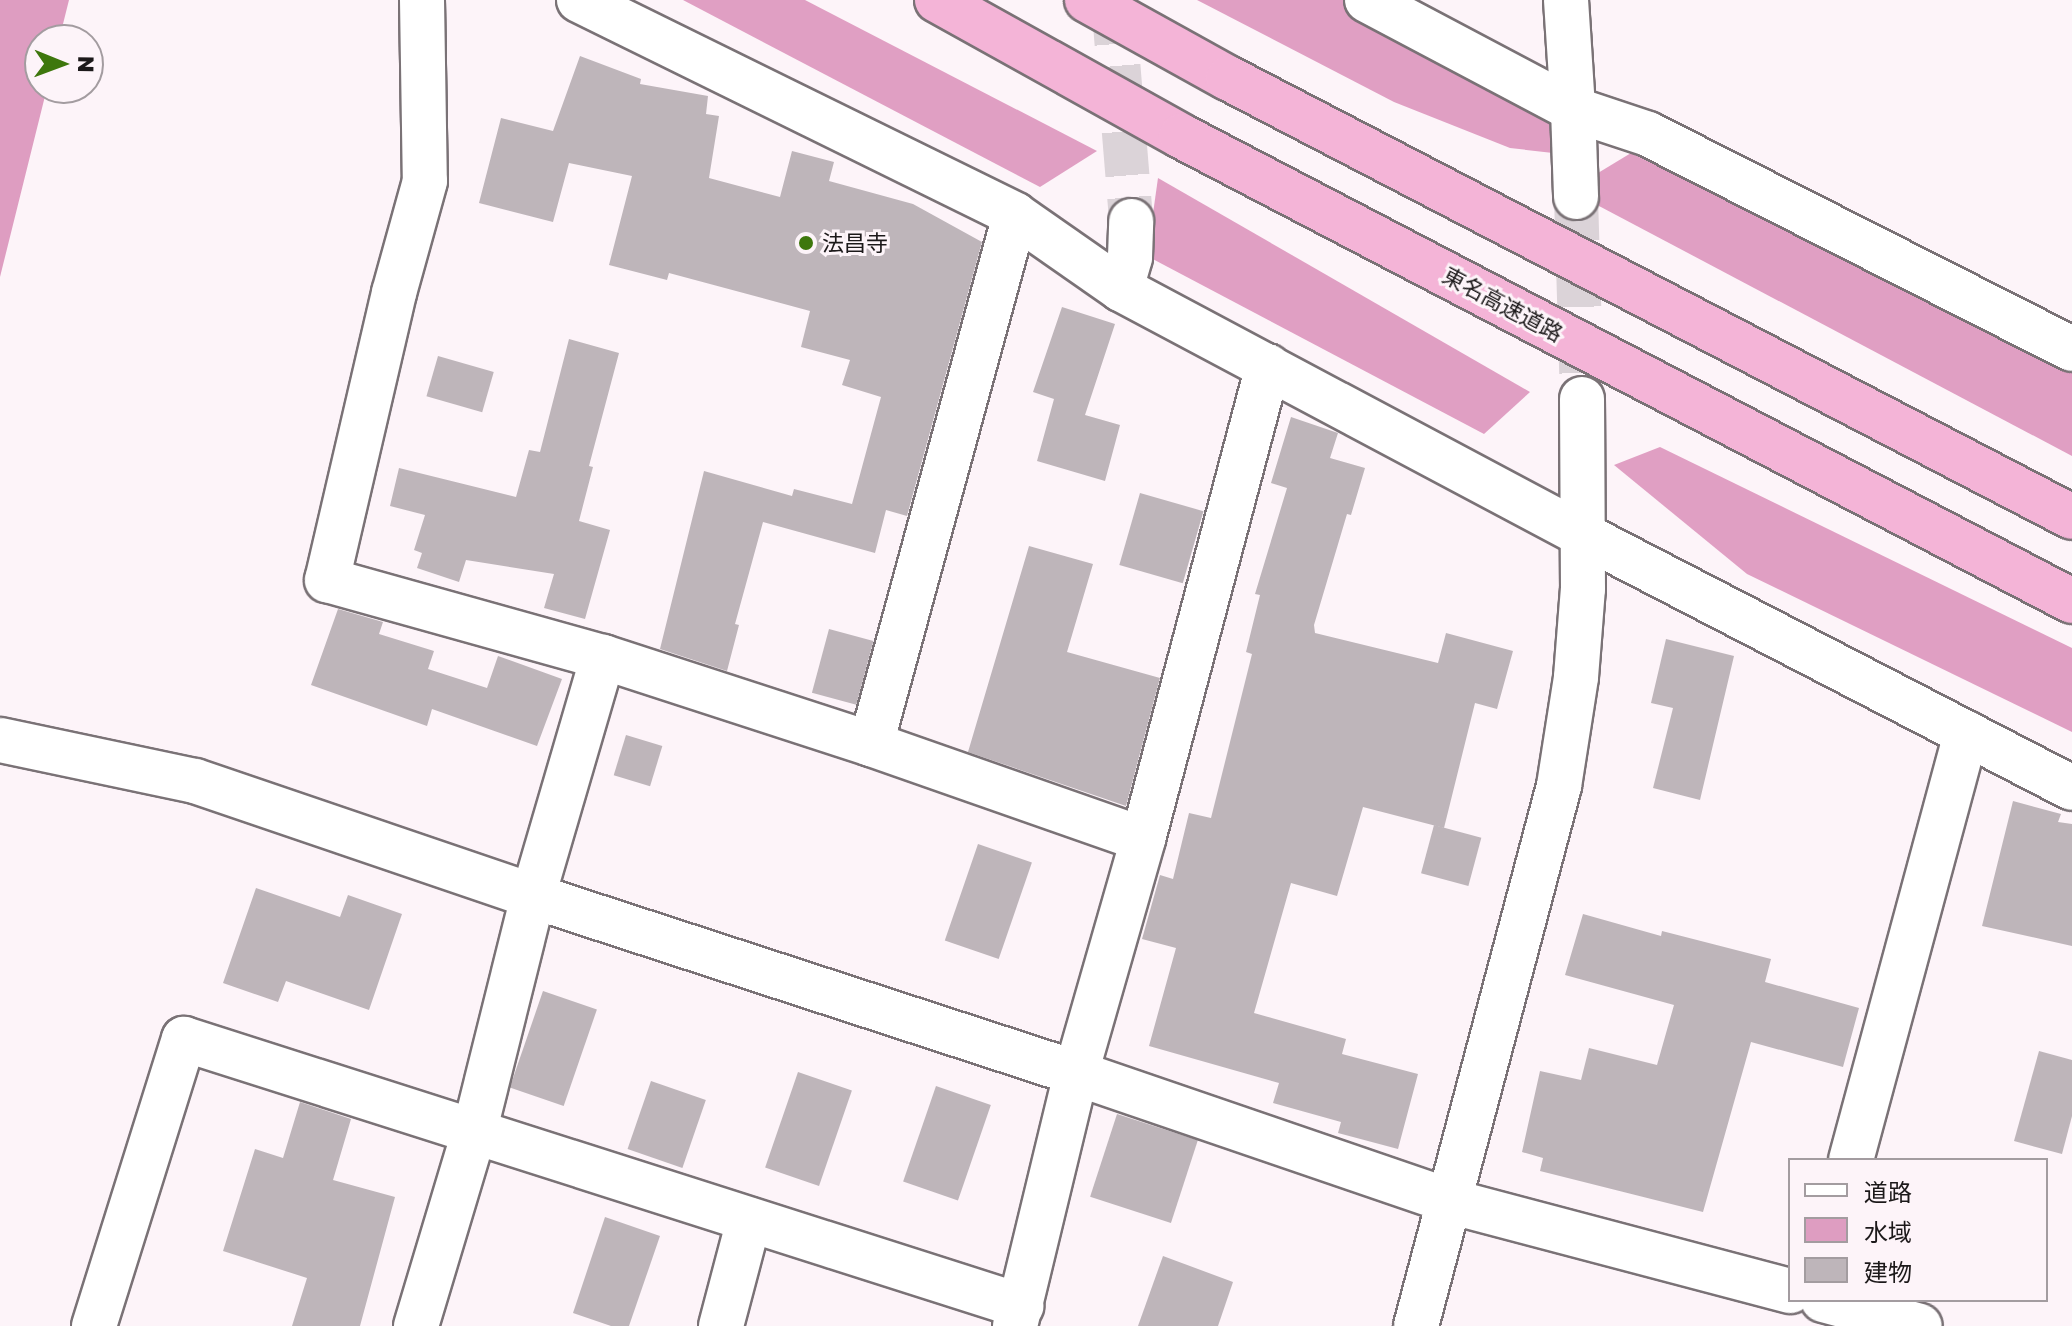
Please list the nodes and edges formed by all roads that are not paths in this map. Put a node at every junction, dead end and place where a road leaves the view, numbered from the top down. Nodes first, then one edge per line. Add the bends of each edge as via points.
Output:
1 (422, 0) edge
2 (579, 0) edge
3 (937, 0) edge
4 (1087, 0) edge
5 (1367, 0) edge
6 (1566, 0) edge
7 (1573, 109) junction
8 (1576, 197) tunnel mouth
9 (1015, 215) junction
10 (1131, 221) tunnel mouth
11 (1121, 289) junction
12 (2072, 349) edge
13 (1268, 366) junction
14 (1582, 399) tunnel mouth
15 (2072, 517) edge
16 (1585, 536) junction
17 (2072, 601) edge
18 (603, 657) junction
19 (1966, 733) junction
20 (0, 740) edge
21 (871, 744) junction
22 (2072, 788) edge
23 (1143, 839) junction
24 (533, 896) junction
25 (1076, 1073) junction
26 (475, 1129) junction
27 (1852, 1158) edge
28 (1449, 1201) junction
29 (749, 1220) junction
30 (1788, 1290) edge
31 (1812, 1302) edge
32 (1830, 1302) edge
33 (1018, 1316) edge
34 (94, 1326) edge
35 (416, 1326) edge
36 (721, 1326) edge
37 (1416, 1326) edge
38 (1806, 1326) edge
39 (1920, 1326) edge

1 - 18 street via 425,181 327,580
2 - 9 street
3 - 17 highway, 東名高速道路 via 1181,136
4 - 15 highway
5 - 7 street
6 - 7 street
7 - 8 street
7 - 12 street via 1648,134
9 - 11 street
9 - 21 street
10 - 11 street via 1130,257
11 - 13 street
13 - 16 street
13 - 23 street
14 - 16 street
16 - 19 street
16 - 28 street via 1576,677 1559,786
18 - 21 street
18 - 24 street
19 - 22 street
19 - 27 street
20 - 24 street via 195,781
21 - 23 street
23 - 25 street
24 - 25 street
24 - 26 street
25 - 28 street
25 - 33 street
26 - 29 street
26 - 34 street via 184,1039
26 - 35 street
28 - 30 street
28 - 37 street
29 - 33 street
29 - 36 street
31 - 38 street
32 - 39 street

